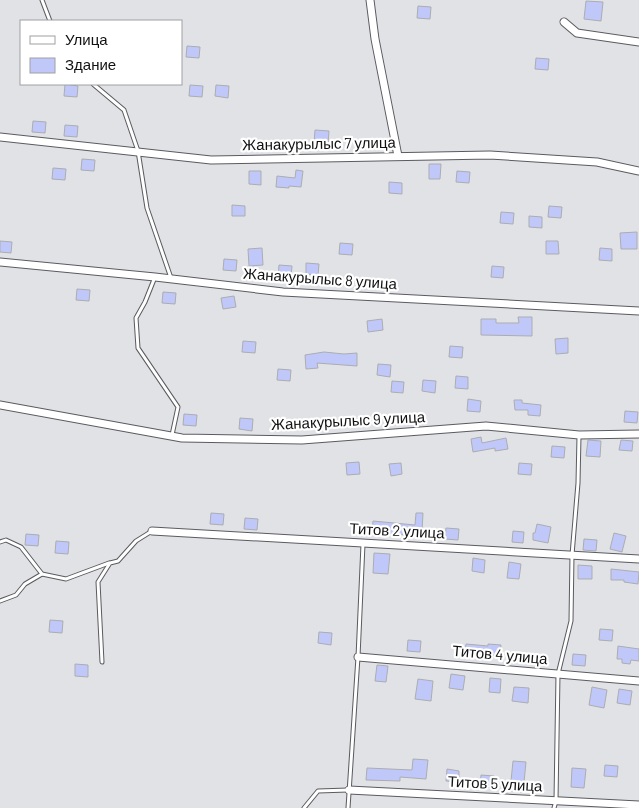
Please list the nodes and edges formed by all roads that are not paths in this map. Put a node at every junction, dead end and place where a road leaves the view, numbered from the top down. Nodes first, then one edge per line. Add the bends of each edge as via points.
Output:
1 (42, 0) edge
2 (370, 0) edge
3 (50, 20) edge
4 (564, 22) dead end
5 (639, 42) edge
6 (94, 85) edge
7 (0, 137) edge
8 (138, 151) junction
9 (398, 156) junction
10 (639, 171) edge
11 (0, 262) edge
12 (156, 277) junction
13 (171, 279) junction
14 (639, 311) edge
15 (0, 405) edge
16 (639, 434) edge
17 (579, 435) junction
18 (172, 436) junction
19 (152, 531) joint
20 (0, 542) edge
21 (363, 542) junction
22 (572, 555) junction
23 (639, 559) edge
24 (110, 563) junction
25 (42, 574) junction
26 (0, 600) edge
27 (358, 657) junction
28 (102, 662) dead end
29 (558, 674) junction
30 (639, 681) edge
31 (349, 790) junction
32 (555, 804) edge
33 (639, 805) edge
34 (304, 808) edge
35 (348, 808) edge

1 - 3 lane
2 - 9 street
4 - 5 street via 577,33
6 - 8 lane via 124,110
7 - 8 street, Жанакурылыс 7 улица
8 - 9 street, Жанакурылыс 7 улица via 211,160
8 - 13 lane via 148,208
9 - 10 street, Жанакурылыс 7 улица via 490,155 597,162
11 - 12 street, Жанакурылыс 8 улица
12 - 13 street, Жанакурылыс 8 улица
12 - 18 lane via 136,318 138,348 178,407
13 - 14 street, Жанакурылыс 8 улица via 283,292
15 - 18 street, Жанакурылыс 9 улица
16 - 17 street, Жанакурылыс 9 улица
17 - 18 street, Жанакурылыс 9 улица via 486,426 302,440
17 - 22 lane
19 - 21 street, Титов 2 улица
19 - 24 lane via 136,541 118,561
20 - 25 lane via 6,540 21,547
21 - 22 street, Титов 2 улица
21 - 27 lane
22 - 23 street, Титов 2 улица
22 - 29 lane via 571,621
24 - 25 lane via 66,579
24 - 28 lane via 98,582
25 - 26 lane via 26,584 16,596
27 - 29 street, Титов 4 улица
27 - 31 lane
29 - 30 street, Титов 4 улица
29 - 32 lane
31 - 32 street, Титов 5 улица
31 - 34 lane via 318,791
31 - 35 lane
32 - 33 street, Титов 5 улица

